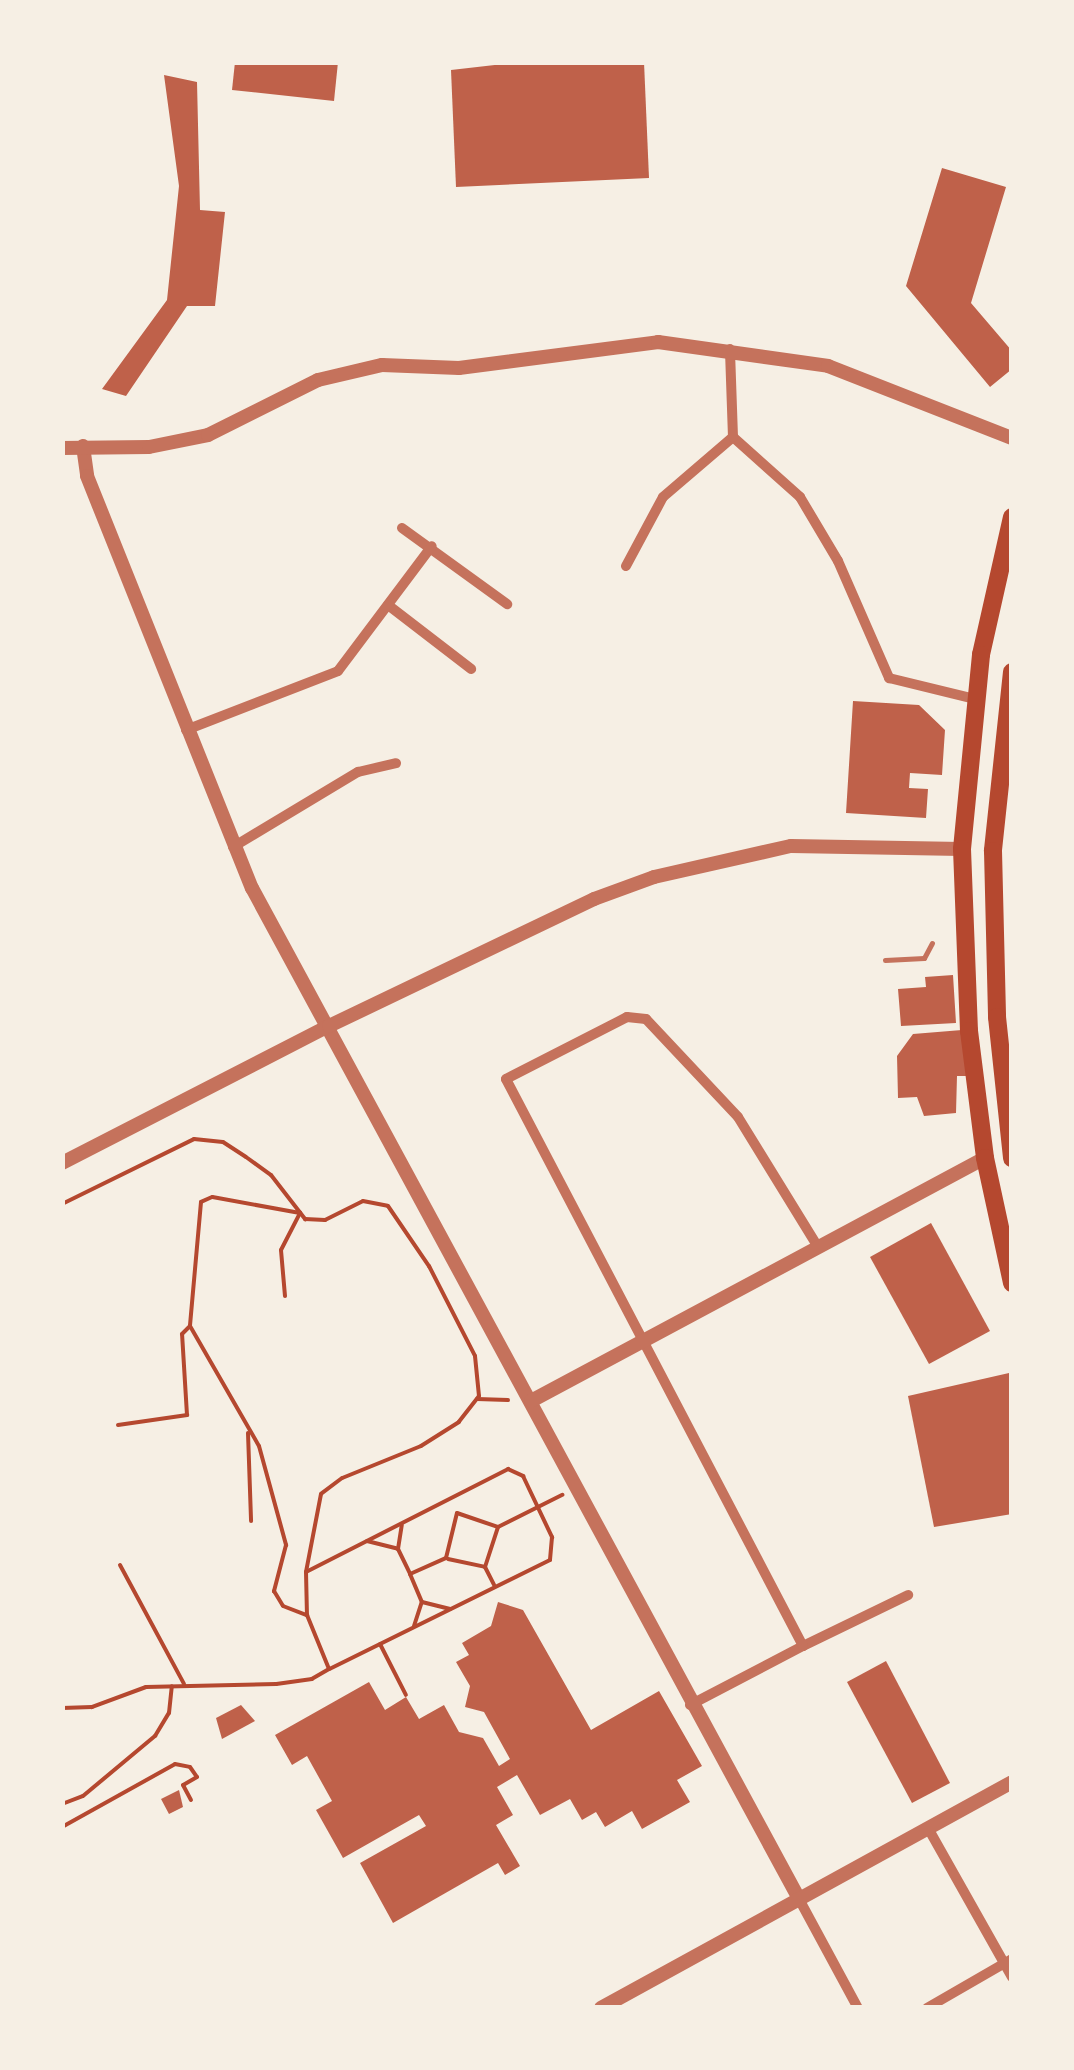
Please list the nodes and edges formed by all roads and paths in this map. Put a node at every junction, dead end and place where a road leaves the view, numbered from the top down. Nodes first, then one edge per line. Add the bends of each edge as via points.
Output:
1 (730, 348) junction
2 (733, 437) junction
3 (1012, 438) edge
4 (84, 446) junction
5 (62, 448) edge
6 (1012, 517) edge
7 (402, 528) dead end
8 (432, 546) junction
9 (626, 566) dead end
10 (507, 604) dead end
11 (388, 605) junction
12 (471, 670) dead end
13 (1012, 672) edge
14 (975, 699) junction
15 (186, 730) junction
16 (396, 763) dead end
17 (233, 846) junction
18 (962, 849) junction
19 (932, 944) dead end
20 (885, 960) dead end
21 (329, 1026) junction
22 (985, 1158) junction
23 (1012, 1158) edge
24 (62, 1163) edge
25 (62, 1204) edge
26 (300, 1213) junction
27 (816, 1244) junction
28 (1012, 1283) edge
29 (285, 1296) dead end
30 (190, 1326) junction
31 (643, 1338) junction
32 (476, 1399) junction
33 (512, 1400) dead end
34 (530, 1402) junction
35 (118, 1424) dead end
36 (248, 1433) junction
37 (562, 1495) dead end
38 (450, 1498) junction
39 (538, 1508) junction
40 (457, 1513) junction
41 (251, 1521) dead end
42 (403, 1522) junction
43 (498, 1527) junction
44 (366, 1541) junction
45 (398, 1550) junction
46 (446, 1558) junction
47 (120, 1565) dead end
48 (485, 1567) junction
49 (306, 1572) junction
50 (410, 1574) junction
51 (495, 1587) junction
52 (908, 1595) dead end
53 (422, 1602) junction
54 (451, 1609) junction
55 (308, 1615) junction
56 (414, 1628) junction
57 (380, 1644) junction
58 (803, 1646) junction
59 (328, 1669) junction
60 (172, 1686) junction
61 (185, 1686) junction
62 (406, 1696) dead end
63 (690, 1705) junction
64 (62, 1708) edge
65 (1012, 1782) edge
66 (191, 1800) dead end
67 (62, 1804) edge
68 (62, 1828) edge
69 (928, 1828) junction
70 (799, 1899) junction
71 (1008, 1961) edge
72 (1012, 1977) edge
73 (601, 2008) edge
74 (858, 2008) edge
75 (927, 2008) edge

1 - 2 street
1 - 3 street via 843,370
1 - 4 street via 658,342 459,368 382,365 318,380 208,436 149,446
2 - 9 street via 662,497
2 - 14 street via 800,497 838,562 890,678
4 - 5 street
4 - 15 street via 87,476
6 - 14 main road
7 - 8 street
8 - 10 street
8 - 11 street
11 - 12 street
11 - 15 street via 338,672
13 - 23 main road via 993,851 997,1017
14 - 18 main road
15 - 17 street
16 - 17 street via 358,772
17 - 21 street
18 - 21 street via 826,844 709,860 594,899
18 - 22 main road via 968,1031
19 - 20 lane via 924,958
21 - 24 street
21 - 34 street
22 - 27 street
22 - 28 main road
25 - 26 path via 194,1138 223,1142 246,1157
26 - 29 path via 281,1250
26 - 30 path via 212,1197 201,1202
26 - 32 path via 325,1220 364,1202 388,1206 430,1266 474,1356
27 - 31 street
27 - 31 street via 738,1116 646,1019 626,1017 506,1078
30 - 35 path via 182,1334 187,1416
30 - 36 path
31 - 34 street
31 - 58 street
32 - 33 path
32 - 49 path via 460,1422 421,1446 342,1478 321,1494
34 - 63 street
36 - 41 path
36 - 55 path via 259,1446 286,1544 274,1591 284,1606
37 - 39 path
38 - 39 path via 508,1470 523,1476
38 - 40 path
38 - 42 path
39 - 43 path
39 - 51 path via 552,1537 550,1560
40 - 43 path
40 - 46 path
42 - 44 path
42 - 45 path
43 - 48 path
44 - 45 path
44 - 49 path
45 - 50 path
46 - 48 path
46 - 50 path
47 - 61 path
48 - 51 path
49 - 55 path
50 - 53 path
51 - 54 path
52 - 58 street
53 - 54 path
53 - 56 path
54 - 56 path
55 - 59 path
56 - 57 path
57 - 59 path
57 - 62 path
58 - 63 street
59 - 61 path via 312,1679 276,1684
60 - 61 path
60 - 64 path
60 - 67 path via 169,1713 155,1736 83,1796
63 - 70 street
65 - 69 street
66 - 68 path via 183,1785 197,1777 190,1767 175,1764
69 - 70 street
69 - 71 street
70 - 73 street
70 - 74 street
71 - 72 street
71 - 75 street

